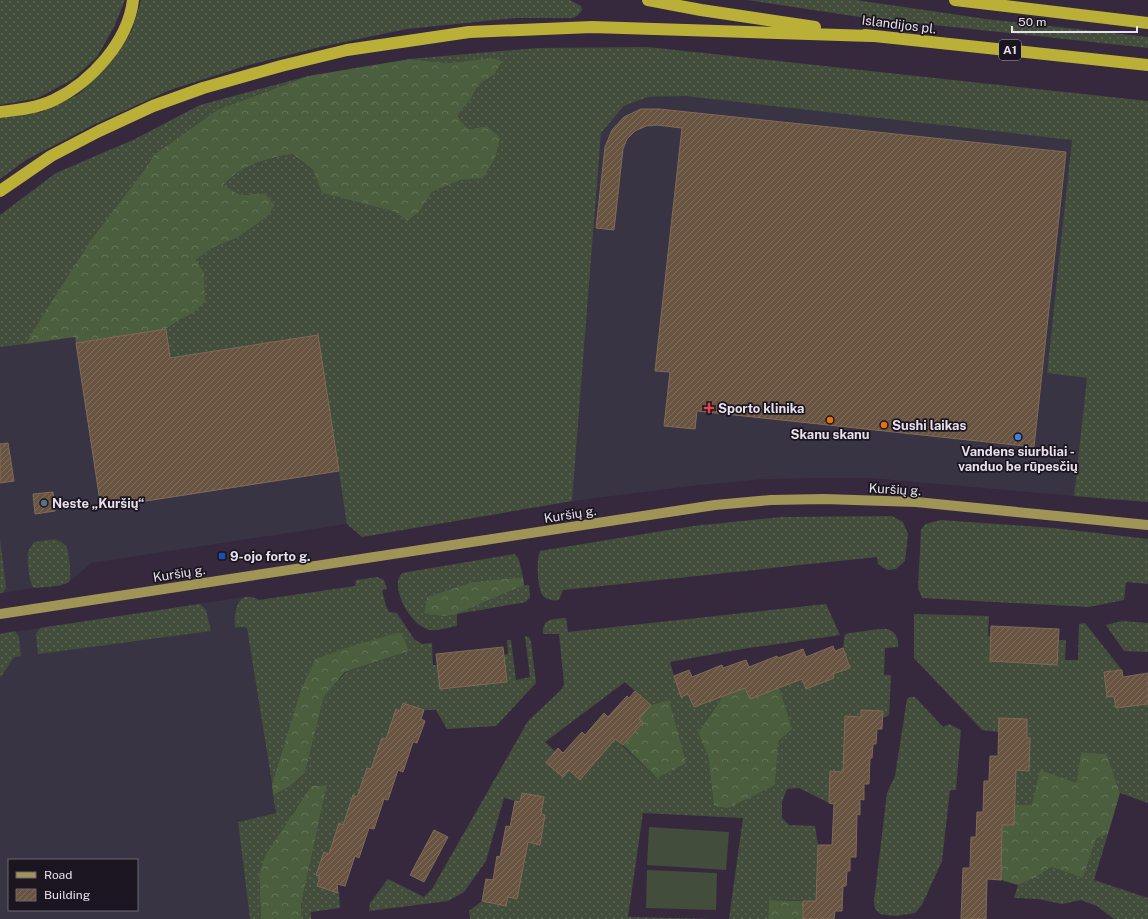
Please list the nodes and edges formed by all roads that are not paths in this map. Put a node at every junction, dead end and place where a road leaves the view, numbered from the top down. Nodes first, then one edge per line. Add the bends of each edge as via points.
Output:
1 (133, 0) edge
2 (648, 0) edge
3 (955, 0) edge
4 (976, 1) edge
5 (1148, 23) edge
6 (871, 36) junction
7 (1148, 65) edge
8 (0, 112) edge
9 (0, 191) edge
10 (1148, 525) edge
11 (0, 614) edge

1 - 8 highway via 124,31 111,52 88,77 53,100 26,109
2 - 6 highway, Islandijos pl. / A1
3 - 4 highway
4 - 5 highway
6 - 7 highway, Islandijos pl. / A1
6 - 9 highway via 592,27 469,32 347,50 210,86 153,106 51,156
10 - 11 main road, Kuršių g. via 916,502 771,500 708,506

